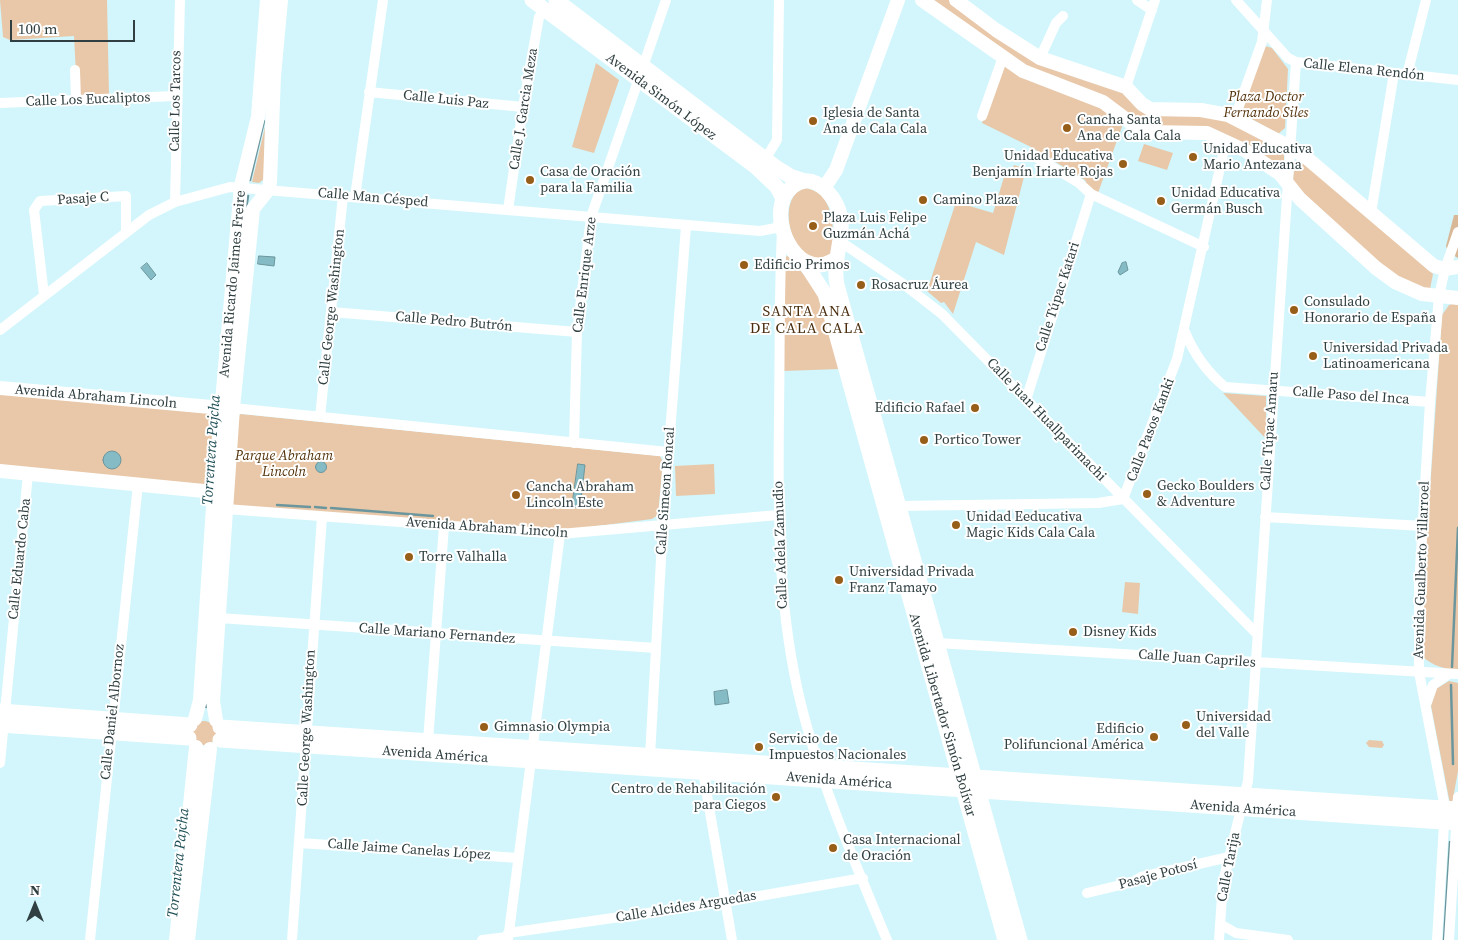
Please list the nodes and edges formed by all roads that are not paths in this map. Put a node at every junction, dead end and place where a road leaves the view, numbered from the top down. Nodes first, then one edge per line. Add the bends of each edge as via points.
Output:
1 (180, 0) edge
2 (267, 0) edge
3 (281, 0) edge
4 (383, 0) edge
5 (532, 0) edge
6 (556, 0) edge
7 (666, 0) edge
8 (779, 0) edge
9 (898, 0) edge
10 (922, 0) edge
11 (956, 0) edge
12 (1137, 0) edge
13 (1236, 0) edge
14 (1267, 0) edge
15 (1426, 0) edge
16 (1154, 5) edge
17 (545, 10) junction
18 (1063, 16) dead end
19 (1263, 30) junction
20 (1002, 57) junction
21 (1040, 58) junction
22 (1296, 62) junction
23 (642, 65) junction
24 (75, 70) dead end
25 (1394, 73) junction
26 (1407, 75) junction
27 (637, 80) junction
28 (1458, 80) edge
29 (1126, 87) junction
30 (369, 92) junction
31 (176, 96) junction
32 (76, 100) junction
33 (0, 104) edge
34 (523, 107) junction
35 (982, 116) dead end
36 (1235, 117) junction
37 (1226, 141) junction
38 (1290, 146) junction
39 (1034, 156) dead end
40 (766, 158) junction
41 (805, 181) junction
42 (1288, 185) junction
43 (241, 186) junction
44 (824, 188) junction
45 (269, 189) junction
46 (1090, 194) junction
47 (344, 196) junction
48 (355, 197) junction
49 (783, 199) junction
50 (175, 202) junction
51 (508, 210) junction
52 (1371, 213) junction
53 (591, 217) junction
54 (782, 220) junction
55 (686, 226) junction
56 (126, 232) junction
57 (1458, 232) edge
58 (841, 242) junction
59 (1204, 247) junction
60 (837, 258) junction
61 (805, 263) junction
62 (1451, 268) edge
63 (44, 294) junction
64 (1439, 296) junction
65 (1458, 298) edge
66 (331, 312) junction
67 (0, 330) edge
68 (577, 332) junction
69 (1185, 332) junction
70 (1197, 356) junction
71 (1178, 359) junction
72 (0, 388) edge
73 (1272, 391) junction
74 (1026, 400) junction
75 (1430, 402) junction
76 (228, 408) junction
77 (320, 417) junction
78 (574, 443) junction
79 (668, 452) junction
80 (0, 471) edge
81 (28, 474) junction
82 (138, 484) junction
83 (214, 492) junction
84 (1123, 499) junction
85 (899, 506) junction
86 (226, 509) junction
87 (778, 515) junction
88 (322, 517) junction
89 (1265, 517) junction
90 (662, 524) junction
91 (444, 526) junction
92 (1423, 526) junction
93 (560, 534) junction
94 (219, 618) junction
95 (313, 624) junction
96 (436, 634) junction
97 (1258, 635) junction
98 (546, 642) junction
99 (937, 643) junction
100 (656, 648) junction
101 (1256, 663) junction
102 (1419, 672) junction
103 (1455, 675) edge
104 (1426, 705) junction
105 (2, 718) edge
106 (111, 726) junction
107 (205, 733) junction
108 (306, 740) junction
109 (428, 741) junction
110 (950, 746) junction
111 (532, 755) junction
112 (650, 756) junction
113 (0, 763) edge
114 (704, 772) junction
115 (821, 774) junction
116 (928, 774) junction
117 (961, 783) junction
118 (977, 784) junction
119 (1011, 792) junction
120 (1243, 802) junction
121 (1454, 813) edge
122 (988, 823) junction
123 (300, 843) junction
124 (1228, 857) junction
125 (518, 858) junction
126 (862, 878) junction
127 (1086, 893) dead end
128 (725, 902) junction
129 (1220, 924) junction
130 (508, 937) edge
131 (90, 940) edge
132 (176, 940) edge
133 (188, 940) edge
134 (292, 940) edge
135 (482, 940) edge
136 (732, 940) edge
137 (887, 940) edge
138 (1005, 940) edge
139 (1020, 940) edge
140 (1219, 940) edge
141 (1288, 940) edge
142 (1437, 940) edge
143 (1449, 940) edge

1 - 31 street, Calle Los Tarcos
2 - 43 main road, Avenida Ricardo Jaimes Freire via 258,117
3 - 45 main road, Avenida Ricardo Jaimes Freire
4 - 30 street
5 - 17 main road, Avenida Simón López
6 - 23 main road, Avenida Simón López
7 - 23 street, Calle Enrique Arze
8 - 40 street via 778,140
9 - 44 main road via 836,170
10 - 20 main road
11 - 21 main road
12 - 16 street
13 - 19 street, Calle Elena Rendón
14 - 19 street
15 - 26 street
16 - 29 street
17 - 27 main road, Avenida Simón López
17 - 34 street, Calle J. Garcia Meza via 539,17
18 - 21 street via 1056,23
19 - 22 street, Calle Elena Rendón via 1288,58
19 - 36 street via 1262,42
20 - 35 street
20 - 37 main road via 1030,75 1104,102 1139,129 1207,133
21 - 29 main road
22 - 25 street, Calle Elena Rendón
22 - 38 street, Calle Túpac Amaru
23 - 27 street, Calle Enrique Arze
23 - 40 main road, Avenida Simón López
24 - 32 street
25 - 26 street, Calle Elena Rendón
25 - 52 street
26 - 28 street, Calle Elena Rendón
27 - 49 main road, Avenida Simón López via 756,167 778,187
27 - 53 street, Calle Enrique Arze
29 - 36 main road via 1150,109 1201,110
30 - 34 street, Calle Luis Paz
30 - 48 street
31 - 32 street, Calle Los Eucaliptos
31 - 50 street, Calle Los Tarcos
32 - 33 street, Calle Los Eucaliptos
34 - 51 street, Calle J. Garcia Meza
36 - 38 main road
37 - 42 main road via 1275,170
37 - 59 street, Calle Pasos Kanki
38 - 42 street, Calle Túpac Amaru
38 - 52 main road
39 - 46 street via 1080,183
40 - 41 main road, Avenida Simón López via 790,176
41 - 44 main road
41 - 49 main road via 791,187
42 - 64 main road via 1376,268 1407,288
42 - 73 street, Calle Túpac Amaru
43 - 45 street, Calle Man Césped
43 - 50 street, Calle Man Césped
43 - 76 main road, Avenida Ricardo Jaimes Freire
44 - 58 main road via 837,206
45 - 47 street, Calle Man Césped
45 - 76 main road, Avenida Ricardo Jaimes Freire via 253,209
46 - 59 street
46 - 74 street, Calle Túpac Katari
47 - 48 street, Calle Man Césped
47 - 66 street, Calle George Washington
48 - 51 street, Calle Man Césped
49 - 54 main road
50 - 56 street, Calle Man Césped
51 - 53 street, Calle Man Césped
52 - 62 main road via 1434,266
53 - 55 street, Calle Man Césped
53 - 68 street, Calle Enrique Arze
54 - 55 street, Calle Man Césped via 776,228 766,232
54 - 61 main road via 792,249
54 - 87 street, Calle Adela Zamudio
55 - 79 street, Calle Simeon Roncal
56 - 63 street, Calle Man Césped
56 - 63 street, Pasaje C via 126,196 40,201 34,210
57 - 62 street, Avenida Gualberto Villarroel
58 - 60 main road
58 - 74 street, Calle Juan Huallparimachi via 942,314
59 - 69 street, Calle Pasos Kanki
60 - 61 main road via 822,266
60 - 85 main road, Avenida Libertador Simón Bolívar via 837,285
61 - 110 main road, Avenida Libertador Simón Bolívar via 825,294
62 - 64 street, Avenida Gualberto Villarroel
63 - 67 street, Calle Man Césped
64 - 65 main road
64 - 75 street, Avenida Gualberto Villarroel
66 - 68 street, Calle Pedro Butrón
66 - 77 street, Calle George Washington
68 - 78 street, Calle Enrique Arze
69 - 70 street, Calle Paso del Inca
69 - 71 street, Calle Pasos Kanki
70 - 71 street
70 - 73 street, Calle Paso del Inca via 1225,387
71 - 84 street, Calle Pasos Kanki
72 - 76 main road, Avenida Abraham Lincoln
73 - 75 street, Calle Paso del Inca
73 - 89 street, Calle Túpac Amaru
74 - 84 street, Calle Juan Huallparimachi
75 - 92 street, Avenida Gualberto Villarroel
76 - 77 street, Avenida Abraham Lincoln
76 - 83 main road, Avenida Ricardo Jaimes Freire
76 - 86 main road, Avenida Ricardo Jaimes Freire
77 - 78 street, Avenida Abraham Lincoln
78 - 79 street, Avenida Abraham Lincoln
79 - 90 street, Calle Simeon Roncal
80 - 81 main road
81 - 82 main road
81 - 105 street, Calle Eduardo Caba
82 - 83 main road
82 - 106 street, Calle Daniel Albornoz
83 - 107 main road, Avenida Ricardo Jaimes Freire via 200,700
84 - 85 street, Calle Pasos Kanki via 1098,503
84 - 97 street, Calle Juan Huallparimachi
85 - 99 main road, Avenida Libertador Simón Bolívar
86 - 88 street, Avenida Abraham Lincoln
86 - 94 main road, Avenida Ricardo Jaimes Freire
87 - 90 street, Avenida Abraham Lincoln
87 - 115 street, Calle Adela Zamudio via 780,581 786,629 797,688
88 - 91 street, Avenida Abraham Lincoln
88 - 95 street, Calle George Washington
89 - 92 street
89 - 97 street, Calle Túpac Amaru
90 - 93 street, Avenida Abraham Lincoln
90 - 100 street, Calle Simeon Roncal
91 - 93 street, Avenida Abraham Lincoln
91 - 96 street
92 - 102 street, Avenida Gualberto Villarroel
93 - 98 street
94 - 95 street, Calle Mariano Fernandez
94 - 107 main road, Avenida Ricardo Jaimes Freire via 213,701
95 - 96 street, Calle Mariano Fernandez
95 - 108 street, Calle George Washington
96 - 98 street, Calle Mariano Fernandez
96 - 109 street
97 - 101 street, Calle Túpac Amaru
98 - 100 street, Calle Mariano Fernandez
98 - 111 street
99 - 101 street, Calle Juan Capriles
99 - 118 main road, Avenida Libertador Simón Bolívar
100 - 112 street, Calle Simeon Roncal
101 - 102 street, Calle Juan Capriles
101 - 120 street, Calle Túpac Amaru via 1248,781
102 - 103 street, Calle Juan Capriles
102 - 104 street, Avenida Gualberto Villarroel
103 - 104 street via 1433,685
104 - 121 street, Avenida Gualberto Villarroel
105 - 106 main road, Avenida América
105 - 113 street, Calle Eduardo Caba
106 - 107 main road, Avenida América
106 - 131 street, Calle Daniel Albornoz
107 - 108 main road, Avenida América
107 - 132 main road
107 - 133 main road
108 - 109 main road, Avenida América
108 - 111 main road, Avenida América
108 - 123 street, Calle George Washington
109 - 111 main road, Avenida América
110 - 116 main road via 943,762
110 - 117 main road, Avenida Libertador Simón Bolívar
111 - 112 main road, Avenida América
111 - 114 main road, Avenida América
111 - 125 street
112 - 115 main road, Avenida América
114 - 115 main road, Avenida América
114 - 128 street
115 - 116 main road, Avenida América
115 - 117 main road, Avenida América
115 - 126 street, Calle Adela Zamudio
116 - 117 main road, Avenida América
117 - 118 main road, Avenida América
117 - 138 main road, Avenida Libertador Simón Bolívar
118 - 119 main road, Avenida América
118 - 120 main road, Avenida América
118 - 122 main road, Avenida Libertador Simón Bolívar
119 - 120 main road, Avenida América
119 - 122 main road via 994,804
120 - 121 main road, Avenida América
120 - 124 street, Calle Tarija
121 - 142 street, Avenida Gualberto Villarroel
121 - 143 street, Avenida Gualberto Villarroel
122 - 139 main road, Avenida Libertador Simón Bolívar
123 - 125 street, Calle Jaime Canelas López
123 - 134 street, Calle George Washington
124 - 127 street, Pasaje Potosí
124 - 129 street, Calle Tarija
125 - 130 street
126 - 128 street, Calle Alcides Arguedas
126 - 137 street, Calle Adela Zamudio
128 - 130 street, Calle Alcides Arguedas
128 - 136 street
129 - 140 street, Calle Tarija
129 - 141 street via 1236,933
130 - 135 street, Calle Alcides Arguedas

